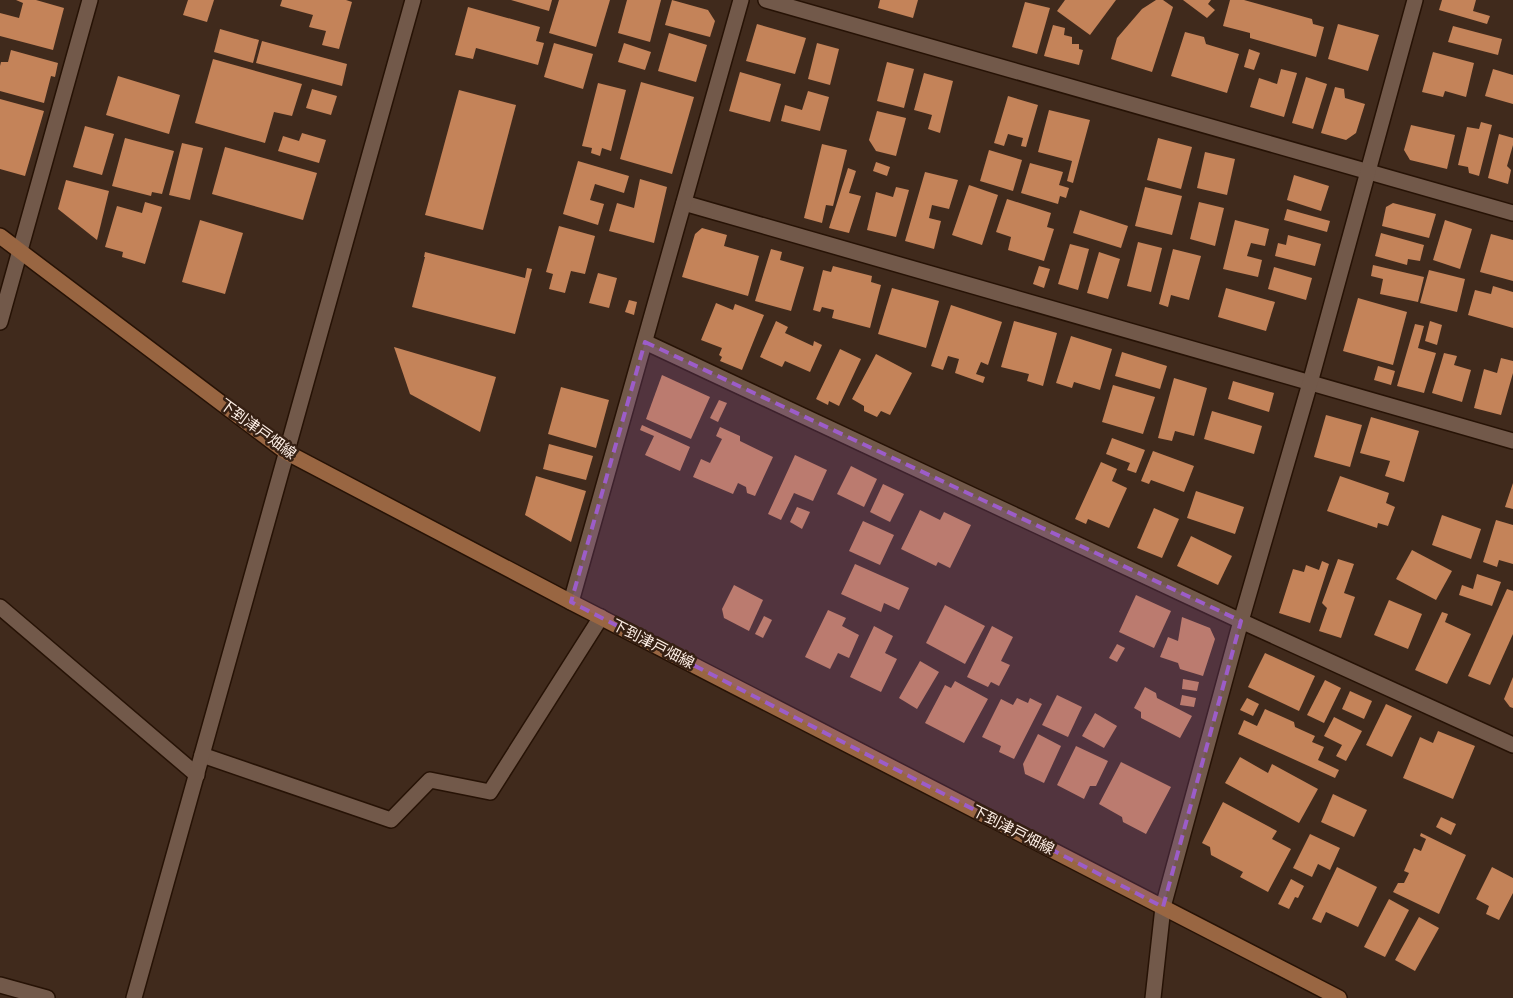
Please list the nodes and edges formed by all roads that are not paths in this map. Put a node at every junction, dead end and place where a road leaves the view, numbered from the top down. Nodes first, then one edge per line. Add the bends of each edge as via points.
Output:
1 (90, 0) edge
2 (413, 0) edge
3 (741, 0) edge
4 (766, 0) edge
5 (1415, 0) edge
6 (1368, 171) junction
7 (684, 202) junction
8 (1513, 213) edge
9 (0, 236) edge
10 (20, 252) junction
11 (0, 322) edge
12 (645, 342) junction
13 (1310, 384) junction
14 (1513, 441) edge
15 (286, 452) junction
16 (571, 602) junction
17 (0, 608) edge
18 (602, 617) junction
19 (1242, 621) junction
20 (1513, 745) edge
21 (202, 755) junction
22 (197, 775) junction
23 (1163, 907) junction
24 (0, 985) edge
25 (47, 998) edge
26 (134, 998) edge
27 (1153, 998) edge
28 (1339, 998) edge

1 - 10 street
2 - 15 street
3 - 7 street
4 - 6 street
5 - 6 street
6 - 8 street
6 - 13 street
7 - 12 street
7 - 13 street
9 - 10 main road, 下到津戸畑線
10 - 11 street
10 - 15 main road, 下到津戸畑線
12 - 16 street
12 - 19 street
13 - 14 street
13 - 19 street
15 - 16 main road, 下到津戸畑線
15 - 21 street
16 - 18 main road, 下到津戸畑線
17 - 22 street
18 - 21 street via 490,792 430,780 391,820
18 - 23 main road, 下到津戸畑線
19 - 20 street
19 - 23 street
21 - 22 street
22 - 26 street
23 - 27 street
23 - 28 main road, 下到津戸畑線
24 - 25 street

